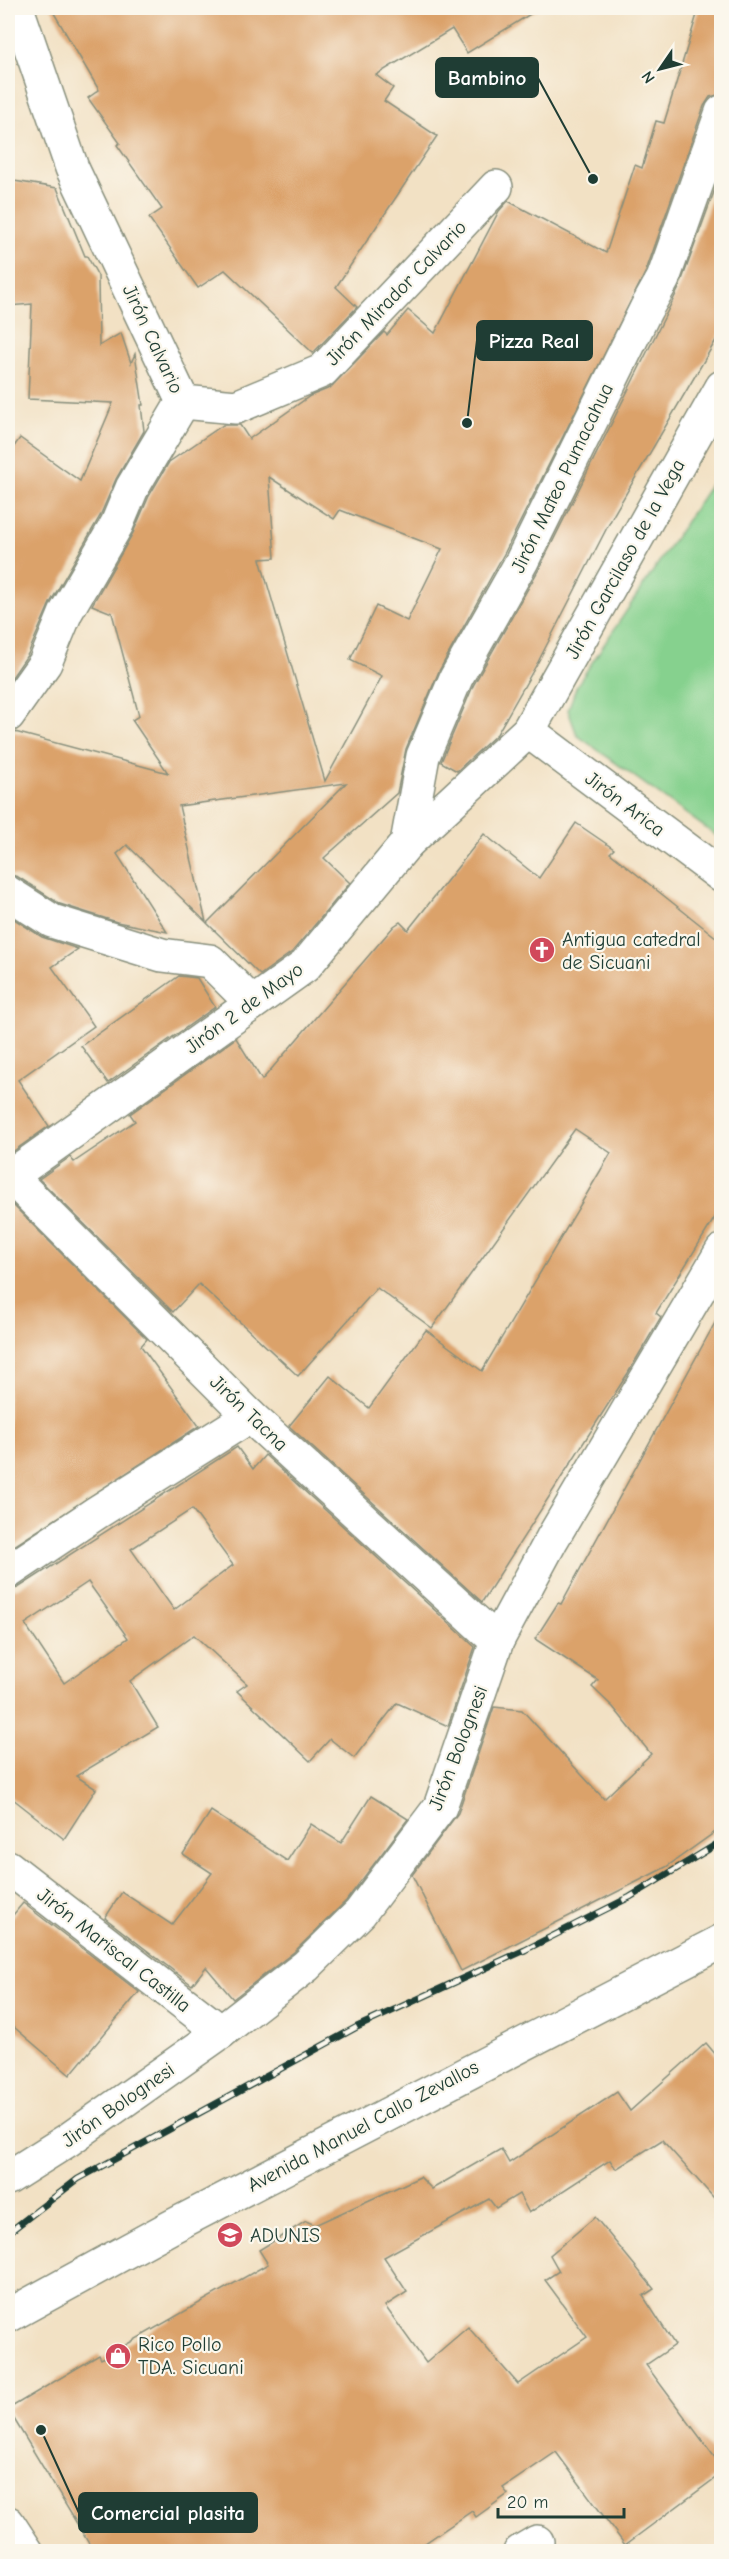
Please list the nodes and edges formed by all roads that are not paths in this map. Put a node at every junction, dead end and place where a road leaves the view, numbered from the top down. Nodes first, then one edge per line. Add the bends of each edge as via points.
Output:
1 (17, 8) edge
2 (722, 112) edge
3 (496, 187) dead end
4 (722, 387) edge
5 (183, 402) junction
6 (8, 715) edge
7 (528, 731) junction
8 (407, 843) junction
9 (722, 876) edge
10 (8, 893) edge
11 (252, 1003) junction
12 (9, 1177) edge
13 (722, 1251) edge
14 (250, 1416) junction
15 (8, 1572) edge
16 (497, 1641) junction
17 (8, 1868) edge
18 (722, 1941) edge
19 (221, 2032) junction
20 (8, 2178) edge
21 (8, 2316) edge
22 (8, 2523) edge
23 (27, 2552) edge

1 - 5 street, Jirón Calvario via 72,168
2 - 8 street, Jirón Mateo Pumacahua via 663,279 522,561 456,678 423,756
3 - 5 street, Jirón Mirador Calvario via 322,371 236,407
4 - 7 street, Jirón Garcilaso de la Vega
5 - 6 street, Jirón Calvario via 66,612 45,663
7 - 8 street, Jirón 2 de Mayo
7 - 9 street, Jirón Arica
8 - 11 street, Jirón 2 de Mayo via 305,966
10 - 11 street via 52,921 162,955 210,961
11 - 12 street, Jirón 2 de Mayo
12 - 14 street, Jirón Tacna
13 - 16 street, Jirón Bolognesi via 552,1539
14 - 15 street
14 - 16 street, Jirón Tacna
16 - 19 street, Jirón Bolognesi via 440,1807 360,1913 306,1966
17 - 19 street, Jirón Mariscal Castilla
18 - 21 street, Avenida Manuel Callo Zevallos via 171,2227
19 - 20 street, Jirón Bolognesi
22 - 23 street

